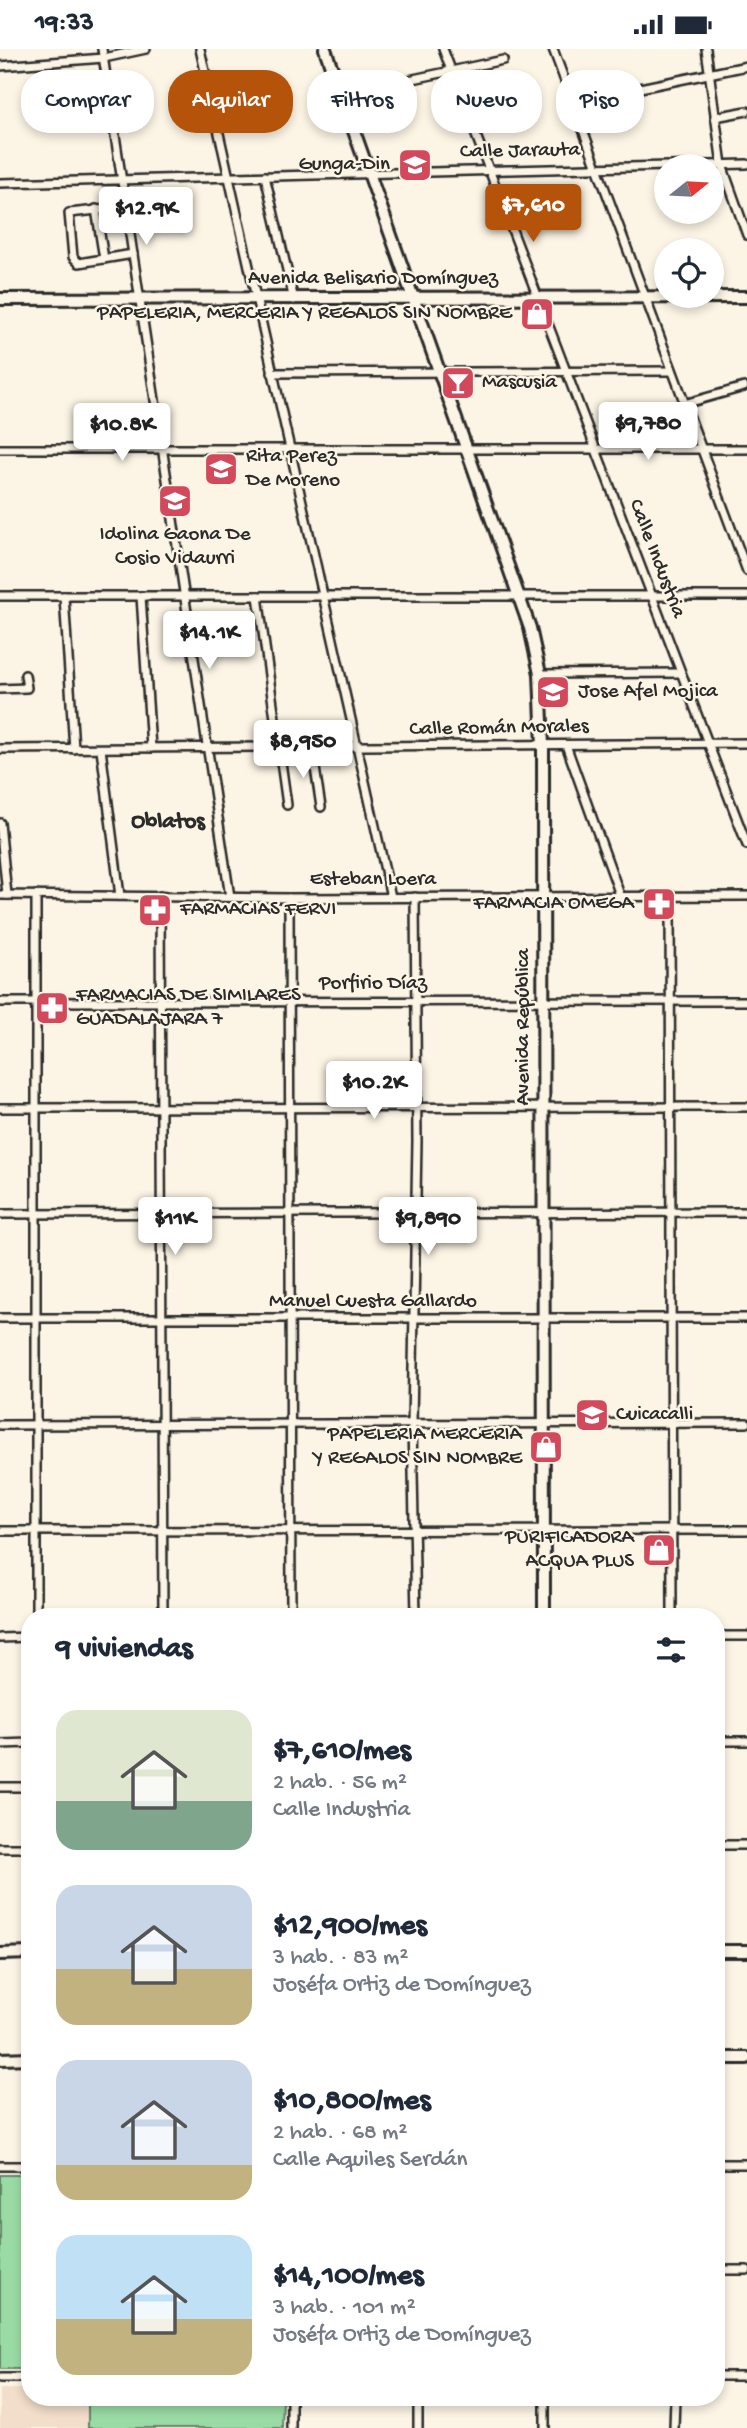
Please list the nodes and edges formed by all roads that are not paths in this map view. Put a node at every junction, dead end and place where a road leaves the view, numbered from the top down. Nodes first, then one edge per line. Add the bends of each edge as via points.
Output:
1 (102, 49) edge
2 (146, 49) edge
3 (200, 49) edge
4 (325, 49) edge
5 (443, 49) edge
6 (565, 49) edge
7 (706, 49) edge
8 (553, 50) edge
9 (104, 58) junction
10 (503, 59) dead end
11 (0, 66) edge
12 (747, 66) edge
13 (332, 70) edge
14 (451, 70) edge
15 (460, 70) edge
16 (560, 70) edge
17 (709, 74) junction
18 (644, 87) edge
19 (747, 111) edge
20 (715, 117) junction
21 (355, 133) edge
22 (476, 133) edge
23 (584, 133) edge
24 (720, 154) edge
25 (747, 164) edge
26 (724, 165) edge
27 (654, 167) edge
28 (597, 168) junction
29 (490, 170) junction
30 (724, 171) edge
31 (369, 173) junction
32 (265, 176) junction
33 (228, 177) junction
34 (122, 179) junction
35 (0, 183) edge
36 (126, 207) junction
37 (96, 209) junction
38 (747, 235) edge
39 (133, 254) junction
40 (104, 259) junction
41 (538, 297) junction
42 (645, 297) junction
43 (747, 297) edge
44 (256, 298) junction
45 (0, 299) edge
46 (139, 299) junction
47 (294, 300) junction
48 (416, 300) junction
49 (566, 371) junction
50 (672, 371) junction
51 (441, 372) junction
52 (272, 373) junction
53 (744, 387) dead end
54 (684, 404) junction
55 (596, 448) junction
56 (0, 449) edge
57 (162, 449) junction
58 (290, 449) junction
59 (468, 449) junction
60 (701, 449) junction
61 (747, 449) edge
62 (747, 571) edge
63 (0, 596) edge
64 (64, 596) junction
65 (141, 596) junction
66 (184, 596) junction
67 (258, 596) junction
68 (323, 596) junction
69 (747, 596) edge
70 (519, 597) junction
71 (652, 597) junction
72 (681, 673) junction
73 (540, 674) junction
74 (25, 675) dead end
75 (0, 689) edge
76 (747, 743) edge
77 (708, 744) junction
78 (566, 745) junction
79 (543, 746) junction
80 (206, 747) junction
81 (151, 748) junction
82 (280, 748) junction
83 (313, 748) junction
84 (357, 748) junction
85 (0, 749) edge
86 (74, 749) junction
87 (102, 749) junction
88 (287, 805) dead end
89 (321, 807) dead end
90 (0, 823) edge
91 (747, 845) edge
92 (4, 895) edge
93 (36, 895) junction
94 (542, 895) junction
95 (620, 895) junction
96 (670, 895) junction
97 (120, 896) junction
98 (160, 896) junction
99 (747, 896) edge
100 (230, 897) junction
101 (391, 897) junction
102 (415, 897) junction
103 (289, 898) junction
104 (543, 1000) junction
105 (670, 1001) junction
106 (747, 1001) edge
107 (0, 1002) edge
108 (36, 1002) junction
109 (160, 1002) junction
110 (289, 1002) junction
111 (414, 1002) junction
112 (414, 1107) junction
113 (670, 1107) junction
114 (747, 1107) edge
115 (0, 1108) edge
116 (36, 1108) junction
117 (160, 1108) junction
118 (289, 1108) junction
119 (544, 1108) junction
120 (290, 1212) junction
121 (747, 1212) edge
122 (36, 1213) junction
123 (161, 1213) junction
124 (414, 1213) junction
125 (543, 1213) junction
126 (670, 1213) junction
127 (0, 1214) edge
128 (0, 1318) edge
129 (36, 1318) junction
130 (747, 1318) edge
131 (414, 1319) junction
132 (544, 1319) junction
133 (671, 1319) junction
134 (162, 1320) junction
135 (290, 1320) junction
136 (544, 1423) junction
137 (671, 1423) junction
138 (747, 1423) edge
139 (162, 1424) junction
140 (290, 1424) junction
141 (412, 1424) junction
142 (0, 1425) edge
143 (36, 1425) junction
144 (290, 1530) junction
145 (414, 1530) junction
146 (544, 1530) junction
147 (671, 1530) junction
148 (747, 1530) edge
149 (0, 1531) edge
150 (36, 1531) junction
151 (162, 1531) junction
152 (36, 1608) edge
153 (163, 1608) edge
154 (291, 1608) edge
155 (416, 1608) edge
156 (544, 1608) edge
157 (671, 1608) edge
158 (725, 1636) edge
159 (747, 1636) edge
160 (21, 1637) edge
161 (0, 1638) edge
162 (725, 1741) edge
163 (747, 1741) edge
164 (21, 1743) edge
165 (0, 1744) edge
166 (0, 1787) edge
167 (21, 1787) edge
168 (725, 1845) edge
169 (747, 1845) edge
170 (0, 1848) edge
171 (21, 1848) edge
172 (725, 1951) edge
173 (747, 1951) edge
174 (21, 1953) edge
175 (0, 1954) edge
176 (21, 2058) edge
177 (725, 2058) edge
178 (747, 2058) edge
179 (0, 2059) edge
180 (725, 2164) edge
181 (747, 2164) edge
182 (0, 2166) edge
183 (21, 2166) edge
184 (725, 2270) edge
185 (747, 2270) edge
186 (725, 2376) edge
187 (747, 2377) edge
188 (0, 2378) edge
189 (21, 2378) edge
190 (291, 2406) edge
191 (418, 2406) edge
192 (545, 2406) edge
193 (675, 2406) edge
194 (291, 2428) edge
195 (418, 2428) edge
196 (545, 2428) edge
197 (674, 2428) edge

1 - 9 street
2 - 9 street
3 - 33 street
4 - 13 street, Avenida República
5 - 14 street, Calle Industria
6 - 8 street
7 - 17 street
8 - 16 street
9 - 11 street
9 - 34 street
10 - 15 street
12 - 17 street
17 - 18 street
17 - 20 street
19 - 20 street
20 - 24 street
21 - 31 street, Avenida República
22 - 29 street, Calle Industria
23 - 28 street
25 - 26 street, Calle Jarauta
27 - 28 street, Calle Jarauta
28 - 29 street, Calle Jarauta
28 - 42 street
29 - 31 street, Calle Jarauta
29 - 41 street, Calle Industria
30 - 38 street
31 - 32 street, Calle Jarauta
31 - 48 street, Avenida República
32 - 33 street, Calle Jarauta
32 - 47 street
33 - 34 street, Calle Jarauta
33 - 44 street
34 - 35 street, Calle Jarauta
34 - 36 street
36 - 37 street
36 - 39 street
37 - 40 street
37 - 40 street via 69,213 75,261
39 - 40 street
39 - 46 street
41 - 42 street, Avenida Belisario Domínguez
41 - 48 street, Avenida Belisario Domínguez
41 - 49 street, Calle Industria
42 - 43 street, Avenida Belisario Domínguez
42 - 50 street
44 - 46 street, Avenida Belisario Domínguez
44 - 47 street, Avenida Belisario Domínguez
44 - 52 street
45 - 46 street, Avenida Belisario Domínguez
46 - 57 street
47 - 48 street, Avenida Belisario Domínguez
48 - 51 street, Avenida República
49 - 50 street
49 - 51 street
49 - 55 street, Calle Industria
50 - 54 street
51 - 52 street
51 - 59 street, Avenida República
52 - 58 street
53 - 54 street
54 - 60 street
55 - 59 street
55 - 60 street
55 - 71 street, Calle Industria
56 - 57 street
57 - 58 street
57 - 66 street
58 - 59 street
58 - 68 street
59 - 70 street, Avenida República
60 - 61 street
60 - 62 street
63 - 64 street
64 - 65 street
64 - 86 street
65 - 66 street
65 - 81 street
66 - 67 street
66 - 80 street
67 - 68 street
67 - 82 street
68 - 70 street
68 - 84 street
69 - 71 street
70 - 71 street
70 - 73 street, Avenida República
71 - 72 street, Calle Industria
72 - 73 street
72 - 77 street, Calle Industria
73 - 79 street, Avenida República
74 - 75 street via 25,689
76 - 77 street, Calle Román Morales
77 - 78 street, Calle Román Morales
77 - 91 street, Calle Industria
78 - 79 street, Calle Román Morales
78 - 95 street
79 - 84 street, Calle Román Morales
79 - 94 street, Avenida República
80 - 81 street, Calle Román Morales
80 - 82 street, Calle Román Morales
80 - 100 street
81 - 87 street, Calle Román Morales
82 - 83 street, Calle Román Morales
82 - 88 street
83 - 84 street, Calle Román Morales
83 - 89 street
84 - 101 street
85 - 86 street, Calle Román Morales
86 - 87 street, Calle Román Morales
87 - 97 street
90 - 92 street
92 - 93 street, Esteban Loera
93 - 97 street, Esteban Loera
93 - 108 street
94 - 95 street, Esteban Loera
94 - 102 street, Esteban Loera
94 - 104 street, Avenida República
95 - 96 street, Esteban Loera
96 - 99 street, Esteban Loera
96 - 105 street
97 - 98 street, Esteban Loera
98 - 100 street, Esteban Loera
98 - 109 street
100 - 103 street, Esteban Loera
101 - 102 street, Esteban Loera
101 - 103 street, Esteban Loera
102 - 111 street
103 - 110 street
104 - 105 street, Porfirio Díaz
104 - 111 street, Porfirio Díaz
104 - 119 street, Avenida República
105 - 106 street, Porfirio Díaz
105 - 113 street
107 - 108 street, Porfirio Díaz
108 - 109 street, Porfirio Díaz
108 - 116 street
109 - 110 street, Porfirio Díaz
109 - 117 street
110 - 111 street, Porfirio Díaz
110 - 118 street
111 - 112 street
112 - 118 street
112 - 119 street
112 - 124 street
113 - 114 street
113 - 119 street
113 - 126 street
115 - 116 street
116 - 117 street
116 - 122 street
117 - 118 street
117 - 123 street
118 - 120 street
119 - 125 street, Avenida República
120 - 123 street
120 - 124 street
120 - 135 street
121 - 126 street
122 - 123 street
122 - 127 street
122 - 129 street
123 - 134 street
124 - 125 street
124 - 131 street
125 - 126 street
125 - 132 street, Avenida República
126 - 133 street
128 - 129 street, Manuel Cuesta Gallardo
129 - 134 street, Manuel Cuesta Gallardo
129 - 143 street
130 - 133 street, Manuel Cuesta Gallardo
131 - 132 street, Manuel Cuesta Gallardo
131 - 135 street, Manuel Cuesta Gallardo
131 - 141 street
132 - 133 street, Manuel Cuesta Gallardo
132 - 136 street, Avenida República
133 - 137 street
134 - 135 street, Manuel Cuesta Gallardo
134 - 139 street
135 - 140 street
136 - 137 street
136 - 141 street
136 - 146 street, Avenida República
137 - 138 street
137 - 147 street
139 - 140 street
139 - 143 street
139 - 151 street
140 - 141 street
140 - 144 street
141 - 145 street
142 - 143 street
143 - 150 street
144 - 145 street
144 - 151 street
144 - 154 street
145 - 146 street
145 - 155 street
146 - 147 street
146 - 156 street, Avenida República
147 - 148 street
147 - 157 street
149 - 150 street
150 - 151 street
150 - 152 street
151 - 153 street
158 - 159 street
160 - 161 street
162 - 163 street
164 - 165 street
166 - 167 street
168 - 169 street
170 - 171 street
172 - 173 street
174 - 175 street
176 - 179 street
177 - 178 street
180 - 181 street
182 - 183 street
184 - 185 street
186 - 187 street
188 - 189 street
190 - 194 street
191 - 195 street
192 - 196 street
193 - 197 street

